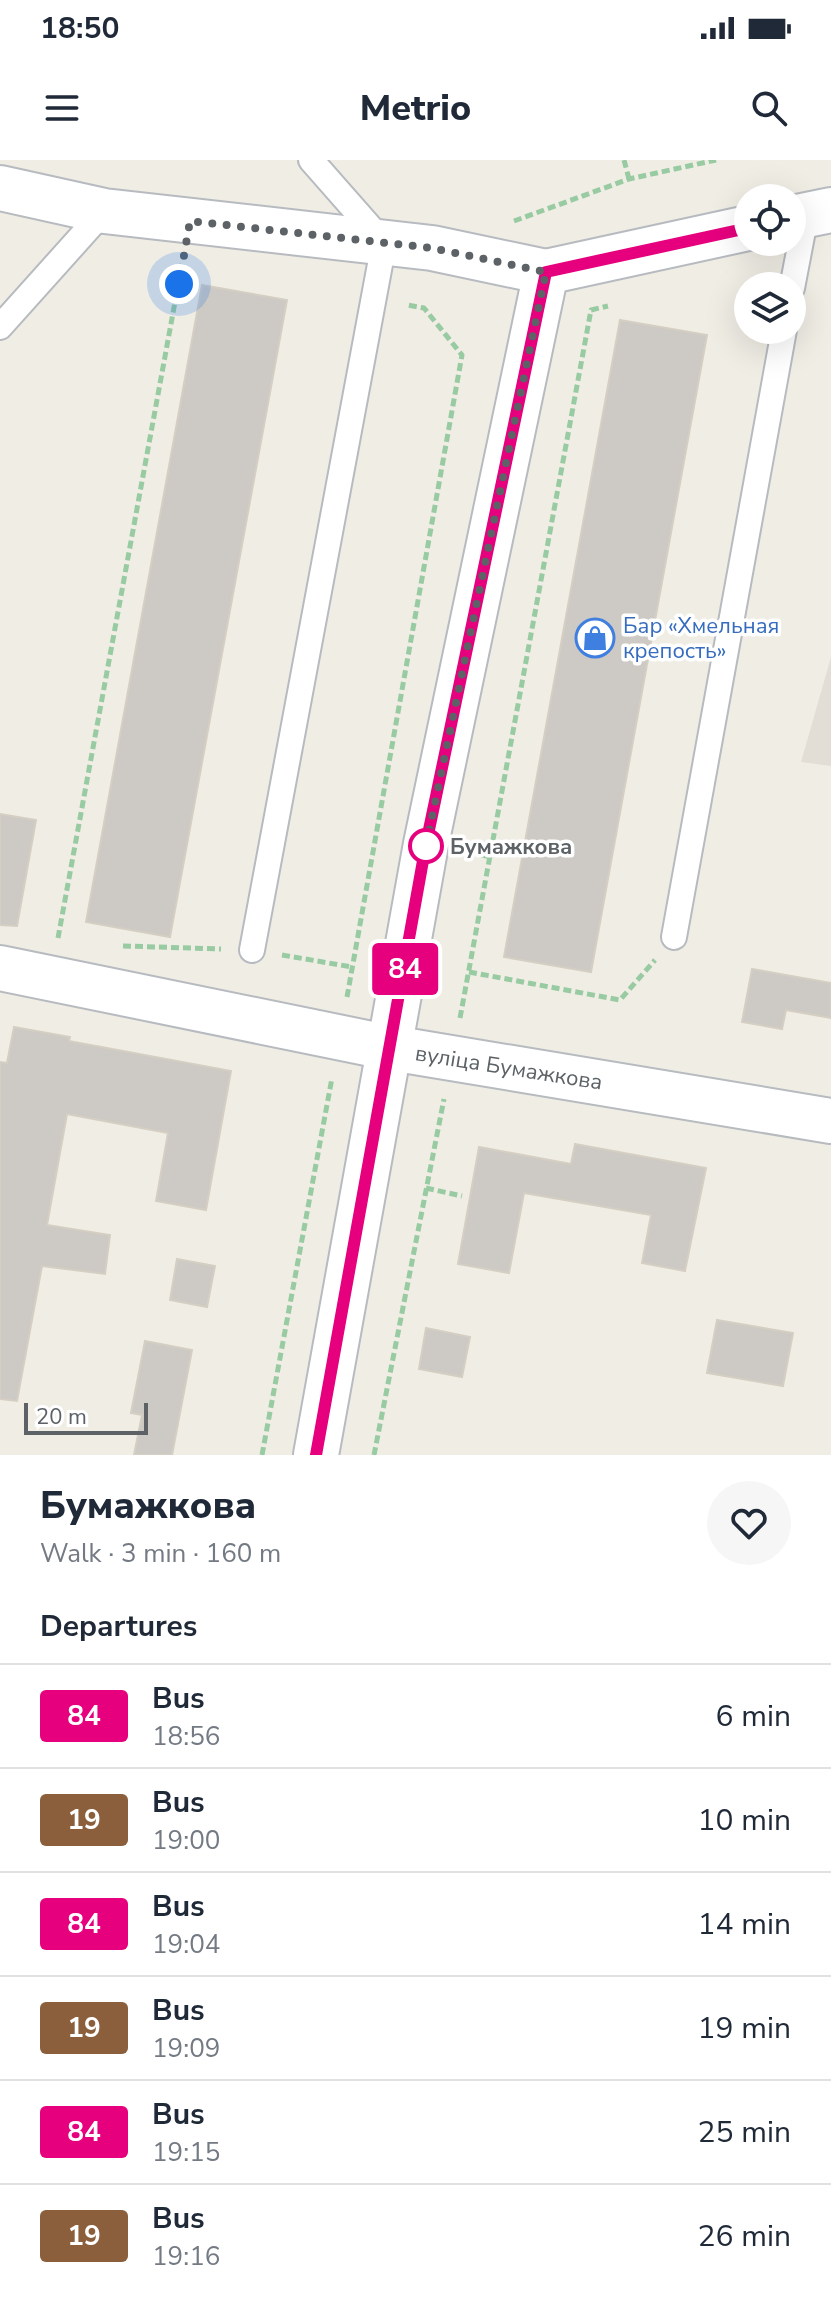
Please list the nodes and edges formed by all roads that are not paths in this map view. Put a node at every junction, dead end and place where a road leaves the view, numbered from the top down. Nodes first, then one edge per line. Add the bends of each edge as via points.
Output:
1 (311, 160) edge
2 (0, 188) edge
3 (104, 211) junction
4 (810, 214) edge
5 (734, 231) edge
6 (384, 243) junction
7 (546, 272) junction
8 (796, 272) edge
9 (0, 327) edge
10 (781, 344) edge
11 (674, 937) road end
12 (252, 950) road end
13 (0, 968) edge
14 (391, 1048) junction
15 (831, 1121) edge
16 (316, 1455) edge

1 - 6 lane
2 - 3 street
3 - 6 street
3 - 9 lane
4 - 8 lane
5 - 7 street
6 - 7 street
6 - 12 lane
7 - 14 street via 426,844
10 - 11 lane
13 - 14 street, вуліца Бумажкова
14 - 15 street, вуліца Бумажкова
14 - 16 street

